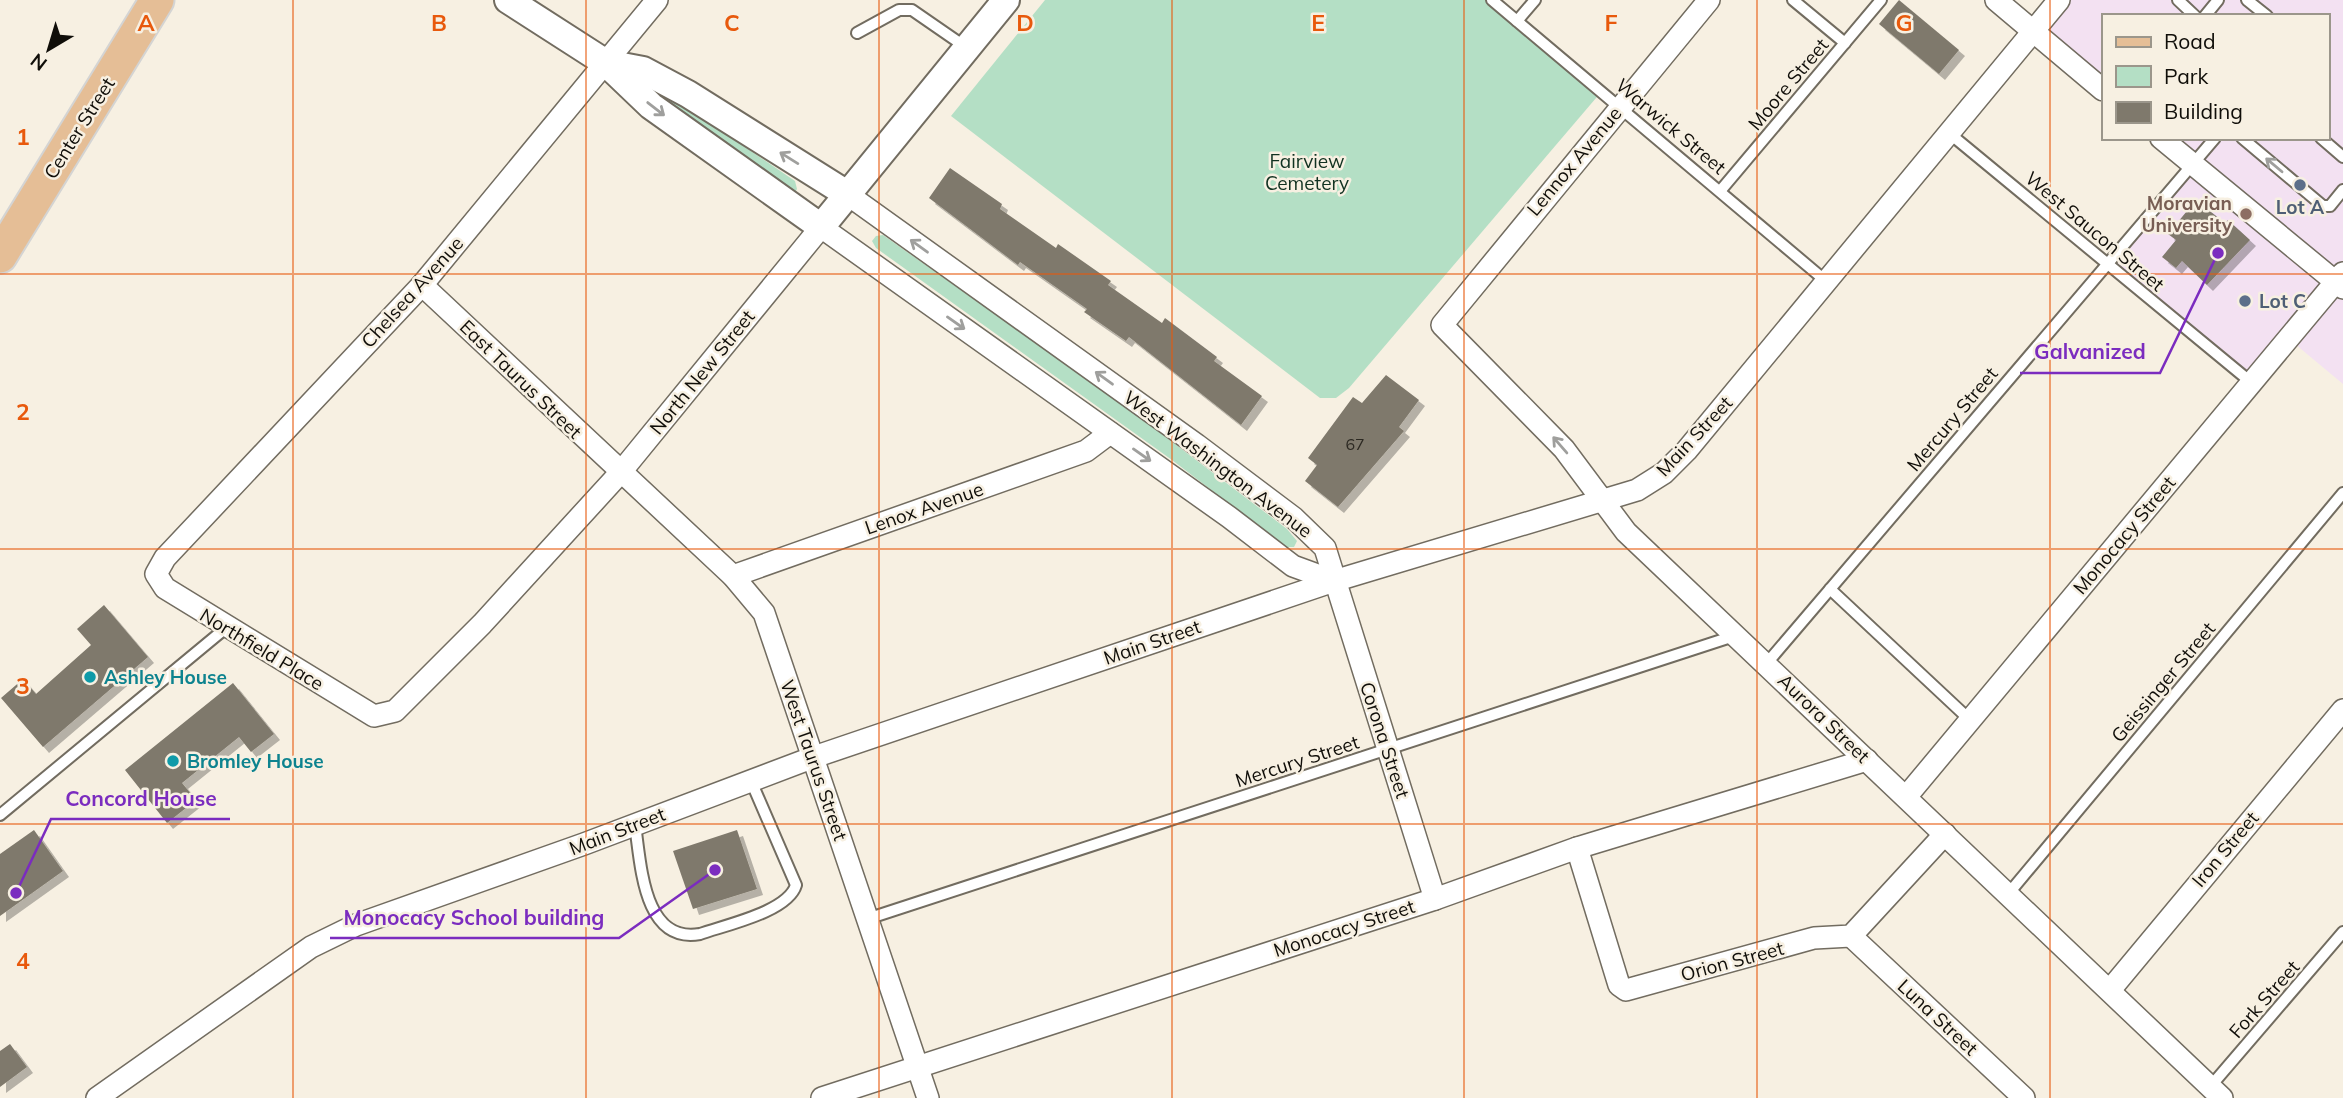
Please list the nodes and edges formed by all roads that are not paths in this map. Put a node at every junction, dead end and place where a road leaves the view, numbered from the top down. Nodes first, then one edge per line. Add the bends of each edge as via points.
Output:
1 (157, 0) edge
2 (508, 0) edge
3 (657, 0) edge
4 (1006, 0) edge
5 (1492, 0) edge
6 (1535, 0) edge
7 (1709, 0) edge
8 (1793, 0) edge
9 (1881, 0) edge
10 (1996, 0) edge
11 (2059, 0) edge
12 (2178, 0) edge
13 (2218, 0) edge
14 (2247, 0) edge
15 (2193, 14) edge
16 (2207, 14) edge
17 (2264, 14) edge
18 (1517, 21) junction
19 (2033, 30) junction
20 (857, 33) dead end
21 (1845, 43) junction
22 (967, 48) junction
23 (606, 63) junction
24 (2102, 89) edge
25 (1619, 106) junction
26 (1949, 133) junction
27 (2163, 140) edge
28 (2212, 140) edge
29 (2244, 140) edge
30 (2323, 140) edge
31 (2343, 157) edge
32 (2191, 164) junction
33 (1721, 190) junction
34 (2343, 190) edge
35 (847, 194) junction
36 (821, 226) junction
37 (0, 256) edge
38 (2107, 264) junction
39 (2341, 281) edge
40 (1827, 282) junction
41 (422, 285) junction
42 (1442, 325) joint
43 (2252, 383) junction
44 (1110, 433) junction
45 (620, 473) junction
46 (2343, 493) edge
47 (1603, 498) junction
48 (156, 574) joint
49 (733, 576) junction
50 (1334, 580) junction
51 (1830, 589) junction
52 (227, 627) junction
53 (1737, 635) junction
54 (1767, 663) junction
55 (2343, 710) edge
56 (374, 716) joint
57 (1970, 720) junction
58 (1389, 750) junction
59 (814, 757) junction
60 (1867, 760) junction
61 (751, 781) junction
62 (1906, 797) junction
63 (0, 815) edge
64 (635, 825) junction
65 (1945, 834) junction
66 (1577, 848) junction
67 (2009, 893) junction
68 (1435, 899) junction
69 (867, 919) junction
70 (2343, 932) edge
71 (1851, 936) junction
72 (2110, 990) junction
73 (918, 1067) junction
74 (2216, 1093) edge
75 (97, 1098) edge
76 (822, 1098) edge
77 (928, 1098) edge
78 (2024, 1098) edge

1 - 37 main road, Center Street
2 - 23 street
3 - 23 street, Chelsea Avenue
4 - 22 street, North New Street
5 - 18 lane, Warwick Street
6 - 18 lane
7 - 25 street, Lennox Avenue
8 - 21 lane
9 - 21 lane, Moore Street
10 - 19 street
11 - 19 street, Main Street
12 - 15 lane
13 - 16 lane
14 - 17 lane
18 - 25 lane, Warwick Street
19 - 24 street
19 - 26 street, Main Street
20 - 22 lane via 899,10 912,9
21 - 33 lane, Moore Street
22 - 35 street, North New Street
35 -> 23 street via 688,94 643,70
23 -> 36 street via 651,106
23 - 41 street, Chelsea Avenue
25 - 33 lane, Warwick Street
25 - 42 street, Lennox Avenue
26 - 38 lane, West Saucon Street
26 - 40 street, Main Street
27 - 32 street
28 - 32 lane, Mercury Street
34 -> 29 lane via 2330,206 2323,206
30 - 31 lane
32 - 38 lane, Mercury Street
32 - 39 street
33 - 40 lane, Warwick Street
35 - 36 street, North New Street
50 -> 35 street, West Washington Avenue via 1325,548 1294,518
36 -> 44 street, West Washington Avenue
36 - 45 street, North New Street
38 - 43 lane, West Saucon Street
38 - 51 lane, Mercury Street
39 - 43 street, Monocacy Street
40 - 47 street, Main Street via 1664,473 1637,490
41 - 45 street, East Taurus Street
41 - 48 street, Chelsea Avenue via 164,558
47 -> 42 street, Aurora Street via 1528,409
43 - 57 street, Monocacy Street
44 - 49 street, Lenox Avenue via 1086,451
44 -> 50 street, West Washington Avenue via 1293,566
45 - 49 street, West Taurus Street
45 - 56 street, North New Street via 416,691 395,711
46 - 67 lane, Geissinger Street
47 - 50 street, Main Street
47 - 53 street, Aurora Street via 1626,532
48 - 52 street, Northfield Place via 166,588
49 - 59 street, West Taurus Street via 764,613
50 - 58 street, Corona Street
50 - 59 street, Main Street
51 - 54 lane, Mercury Street
51 - 57 lane
52 - 56 street, Northfield Place
52 - 63 lane
53 - 54 street, Aurora Street
53 - 58 lane, Mercury Street
54 - 60 street, Aurora Street
55 - 72 street, Iron Street
57 - 62 street, Monocacy Street
58 - 68 street, Corona Street
58 - 69 lane, Mercury Street
59 - 61 street, Main Street
59 - 69 street, West Taurus Street
60 - 62 street, Aurora Street
60 - 66 street, Monocacy Street
61 - 64 street, Main Street
61 - 64 lane via 796,885 790,898 774,908 700,934 688,936 667,928 653,911
62 - 65 street, Aurora Street
64 - 75 street, Main Street via 345,930 311,947
65 - 67 street, Aurora Street
65 - 71 street
66 - 68 street, Monocacy Street
66 - 71 street, Orion Street via 1619,985 1626,990 1814,938
67 - 72 street, Aurora Street
68 - 73 street, Monocacy Street
69 - 73 street, West Taurus Street
70 - 74 lane, Fork Street
71 - 78 street, Luna Street
72 - 74 street, Aurora Street
73 - 76 street, Monocacy Street
73 - 77 street, West Taurus Street

